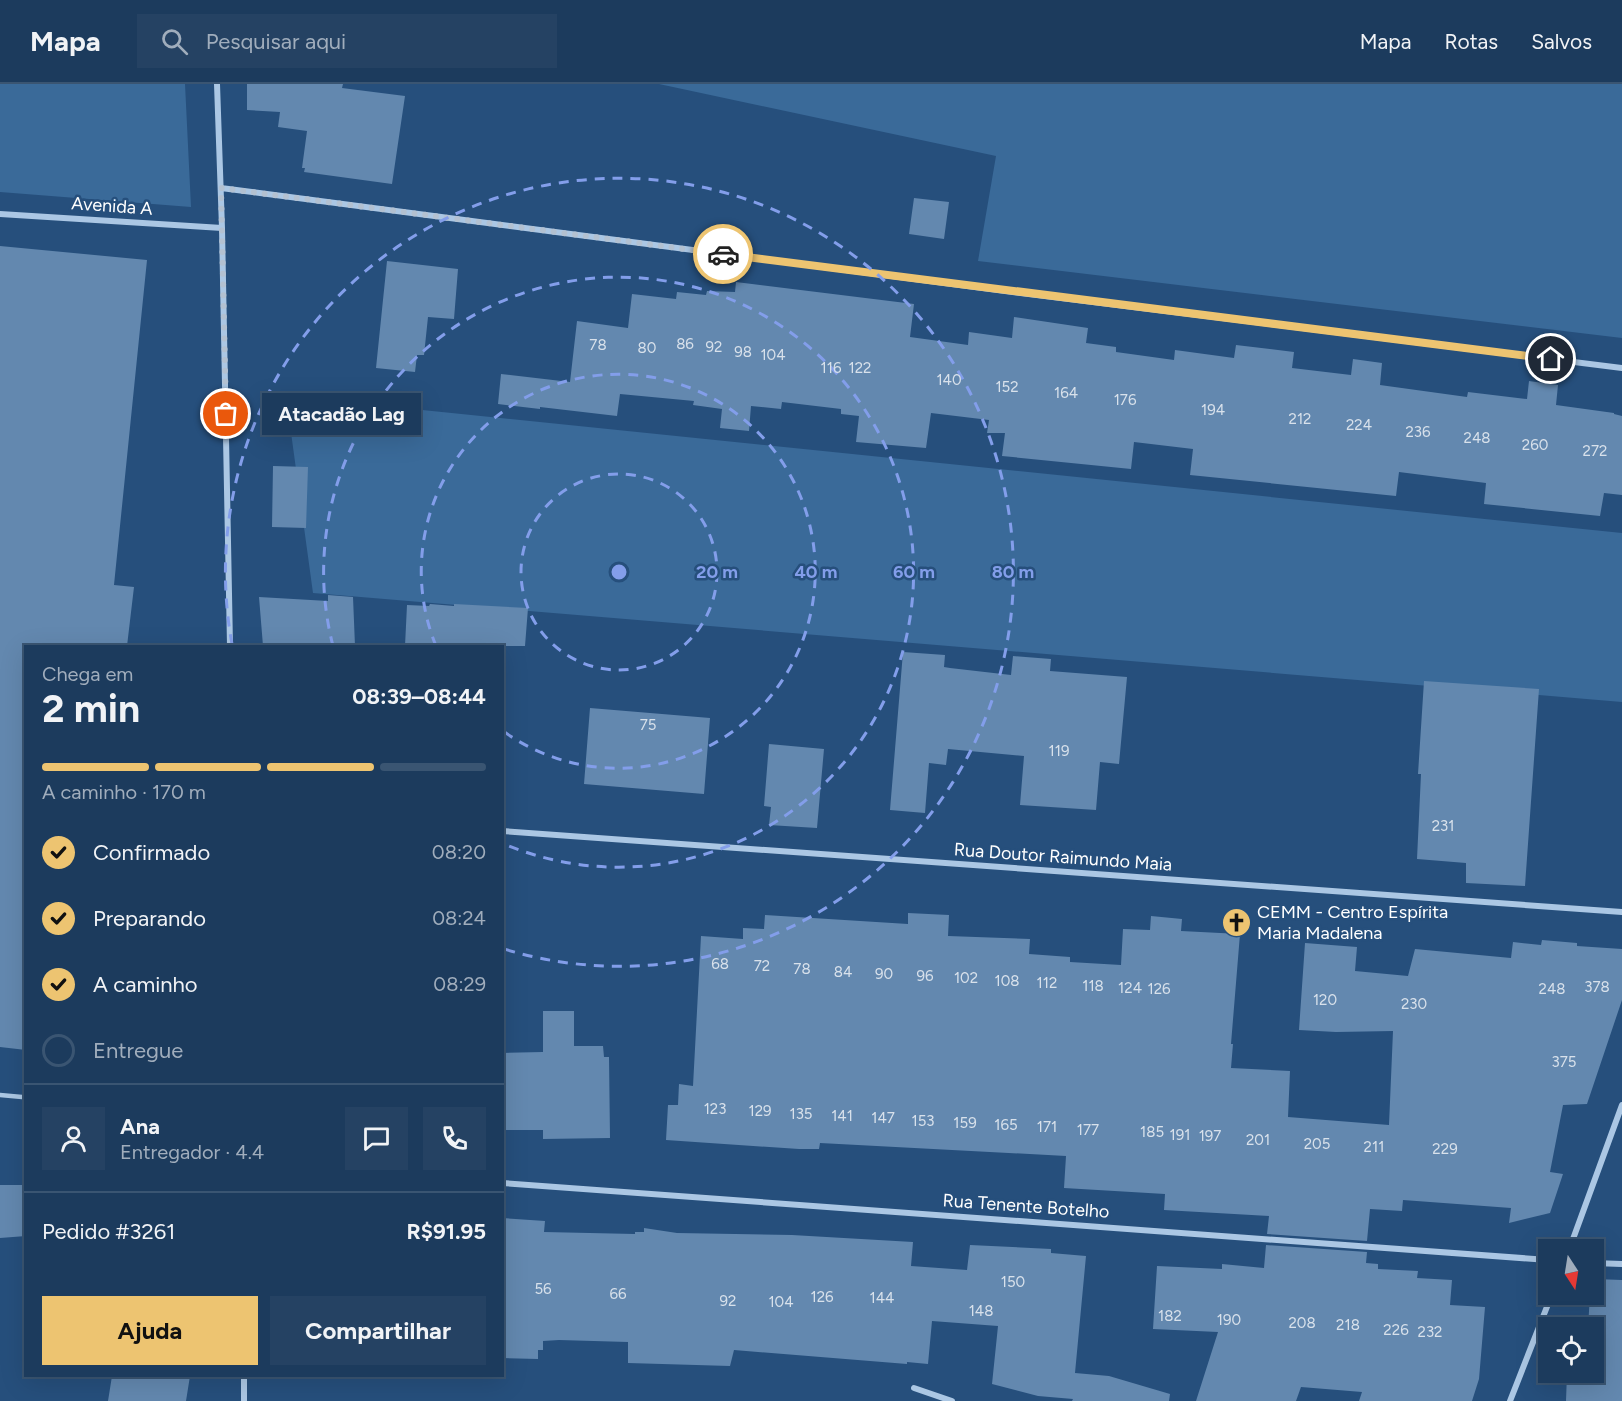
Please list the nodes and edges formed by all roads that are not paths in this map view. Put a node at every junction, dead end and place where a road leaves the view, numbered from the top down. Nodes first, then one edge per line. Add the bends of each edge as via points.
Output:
1 (217, 84) edge
2 (221, 188) junction
3 (0, 214) edge
4 (222, 228) junction
5 (1622, 368) edge
6 (230, 645) edge
7 (504, 831) edge
8 (1622, 912) edge
9 (0, 1095) edge
10 (22, 1097) dead end
11 (1622, 1105) edge
12 (504, 1183) edge
13 (1573, 1239) edge
14 (1538, 1259) edge
15 (1604, 1263) edge
16 (1622, 1264) edge
17 (1548, 1305) edge
18 (244, 1377) edge
19 (914, 1388) dead end
20 (244, 1401) edge
21 (952, 1401) edge
22 (1510, 1401) edge

1 - 2 street
2 - 4 street
2 - 5 street
3 - 4 street, Avenida A
4 - 6 street
7 - 8 street, Rua Doutor Raimundo Maia
9 - 10 lane
11 - 13 street
12 - 14 street, Rua Tenente Botelho
15 - 16 street
17 - 22 street
18 - 20 street
19 - 21 street

